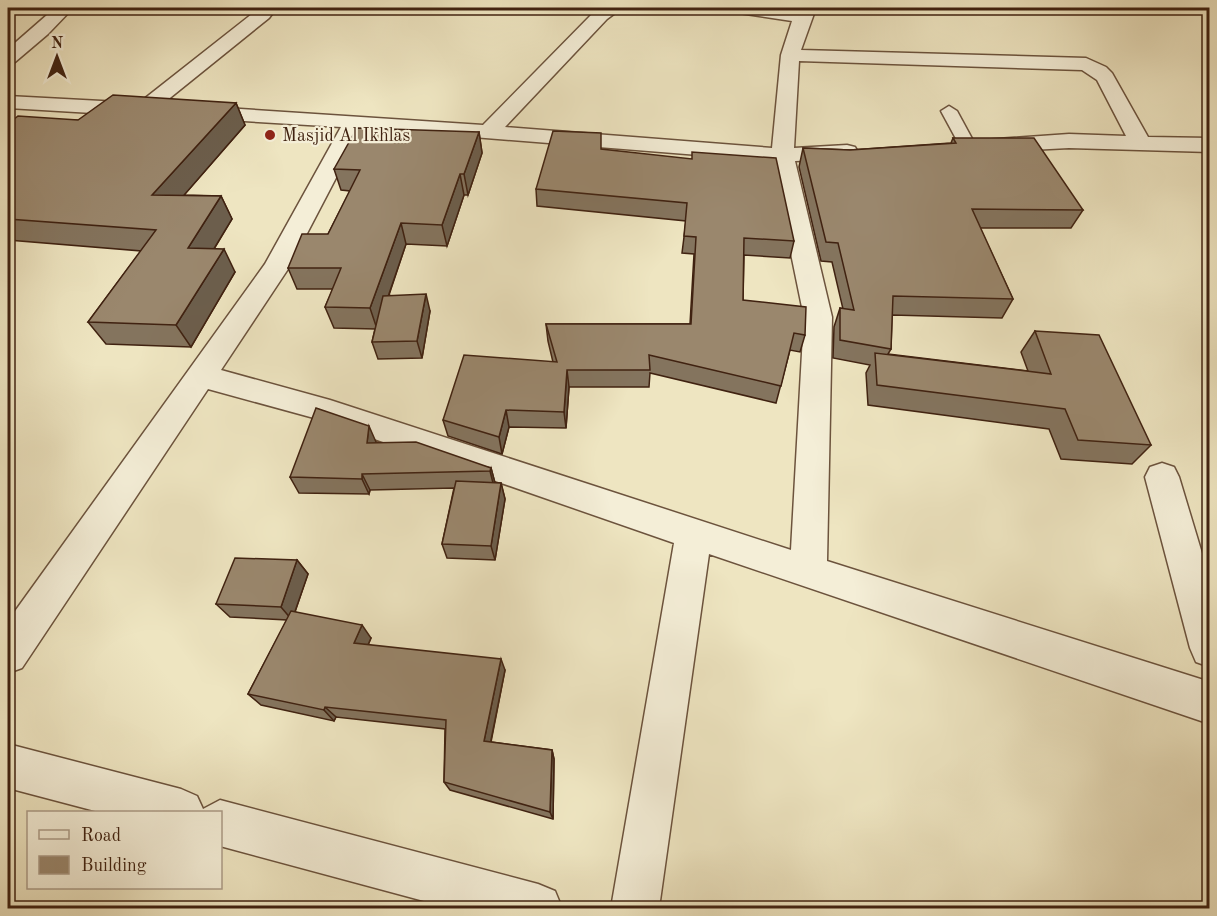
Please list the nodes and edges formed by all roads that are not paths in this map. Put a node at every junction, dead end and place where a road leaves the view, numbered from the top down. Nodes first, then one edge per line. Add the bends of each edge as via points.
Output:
1 (64, 8) edge
2 (613, 8) edge
3 (739, 8) edge
4 (806, 12) edge
5 (263, 14) dead end
6 (790, 55) junction
7 (8, 58) edge
8 (143, 110) junction
9 (11, 111) edge
10 (949, 111) dead end
11 (356, 121) junction
12 (488, 132) junction
13 (1141, 143) junction
14 (1209, 145) edge
15 (968, 146) junction
16 (945, 147) edge
17 (864, 151) edge
18 (782, 155) junction
19 (201, 376) junction
20 (1162, 477) dead end
21 (694, 533) junction
22 (808, 572) junction
23 (1209, 648) edge
24 (8, 654) edge
25 (1209, 703) edge
26 (8, 766) edge
27 (174, 811) edge
28 (222, 824) edge
29 (538, 909) edge
30 (635, 909) edge

1 - 7 street
2 - 12 street via 601,15
3 - 4 street
4 - 6 street
5 - 8 street
6 - 13 street via 1086,64 1105,77
6 - 18 street
8 - 9 street via 38,104
8 - 11 street
10 - 15 lane
11 - 12 street
11 - 19 street via 278,266
12 - 18 street
13 - 14 street
13 - 15 street via 1069,141
15 - 16 street
17 - 18 street
18 - 22 street via 818,317
19 - 21 street via 319,408
19 - 24 street
20 - 23 street
21 - 22 street
21 - 30 street
22 - 25 street
26 - 27 street
28 - 29 street

